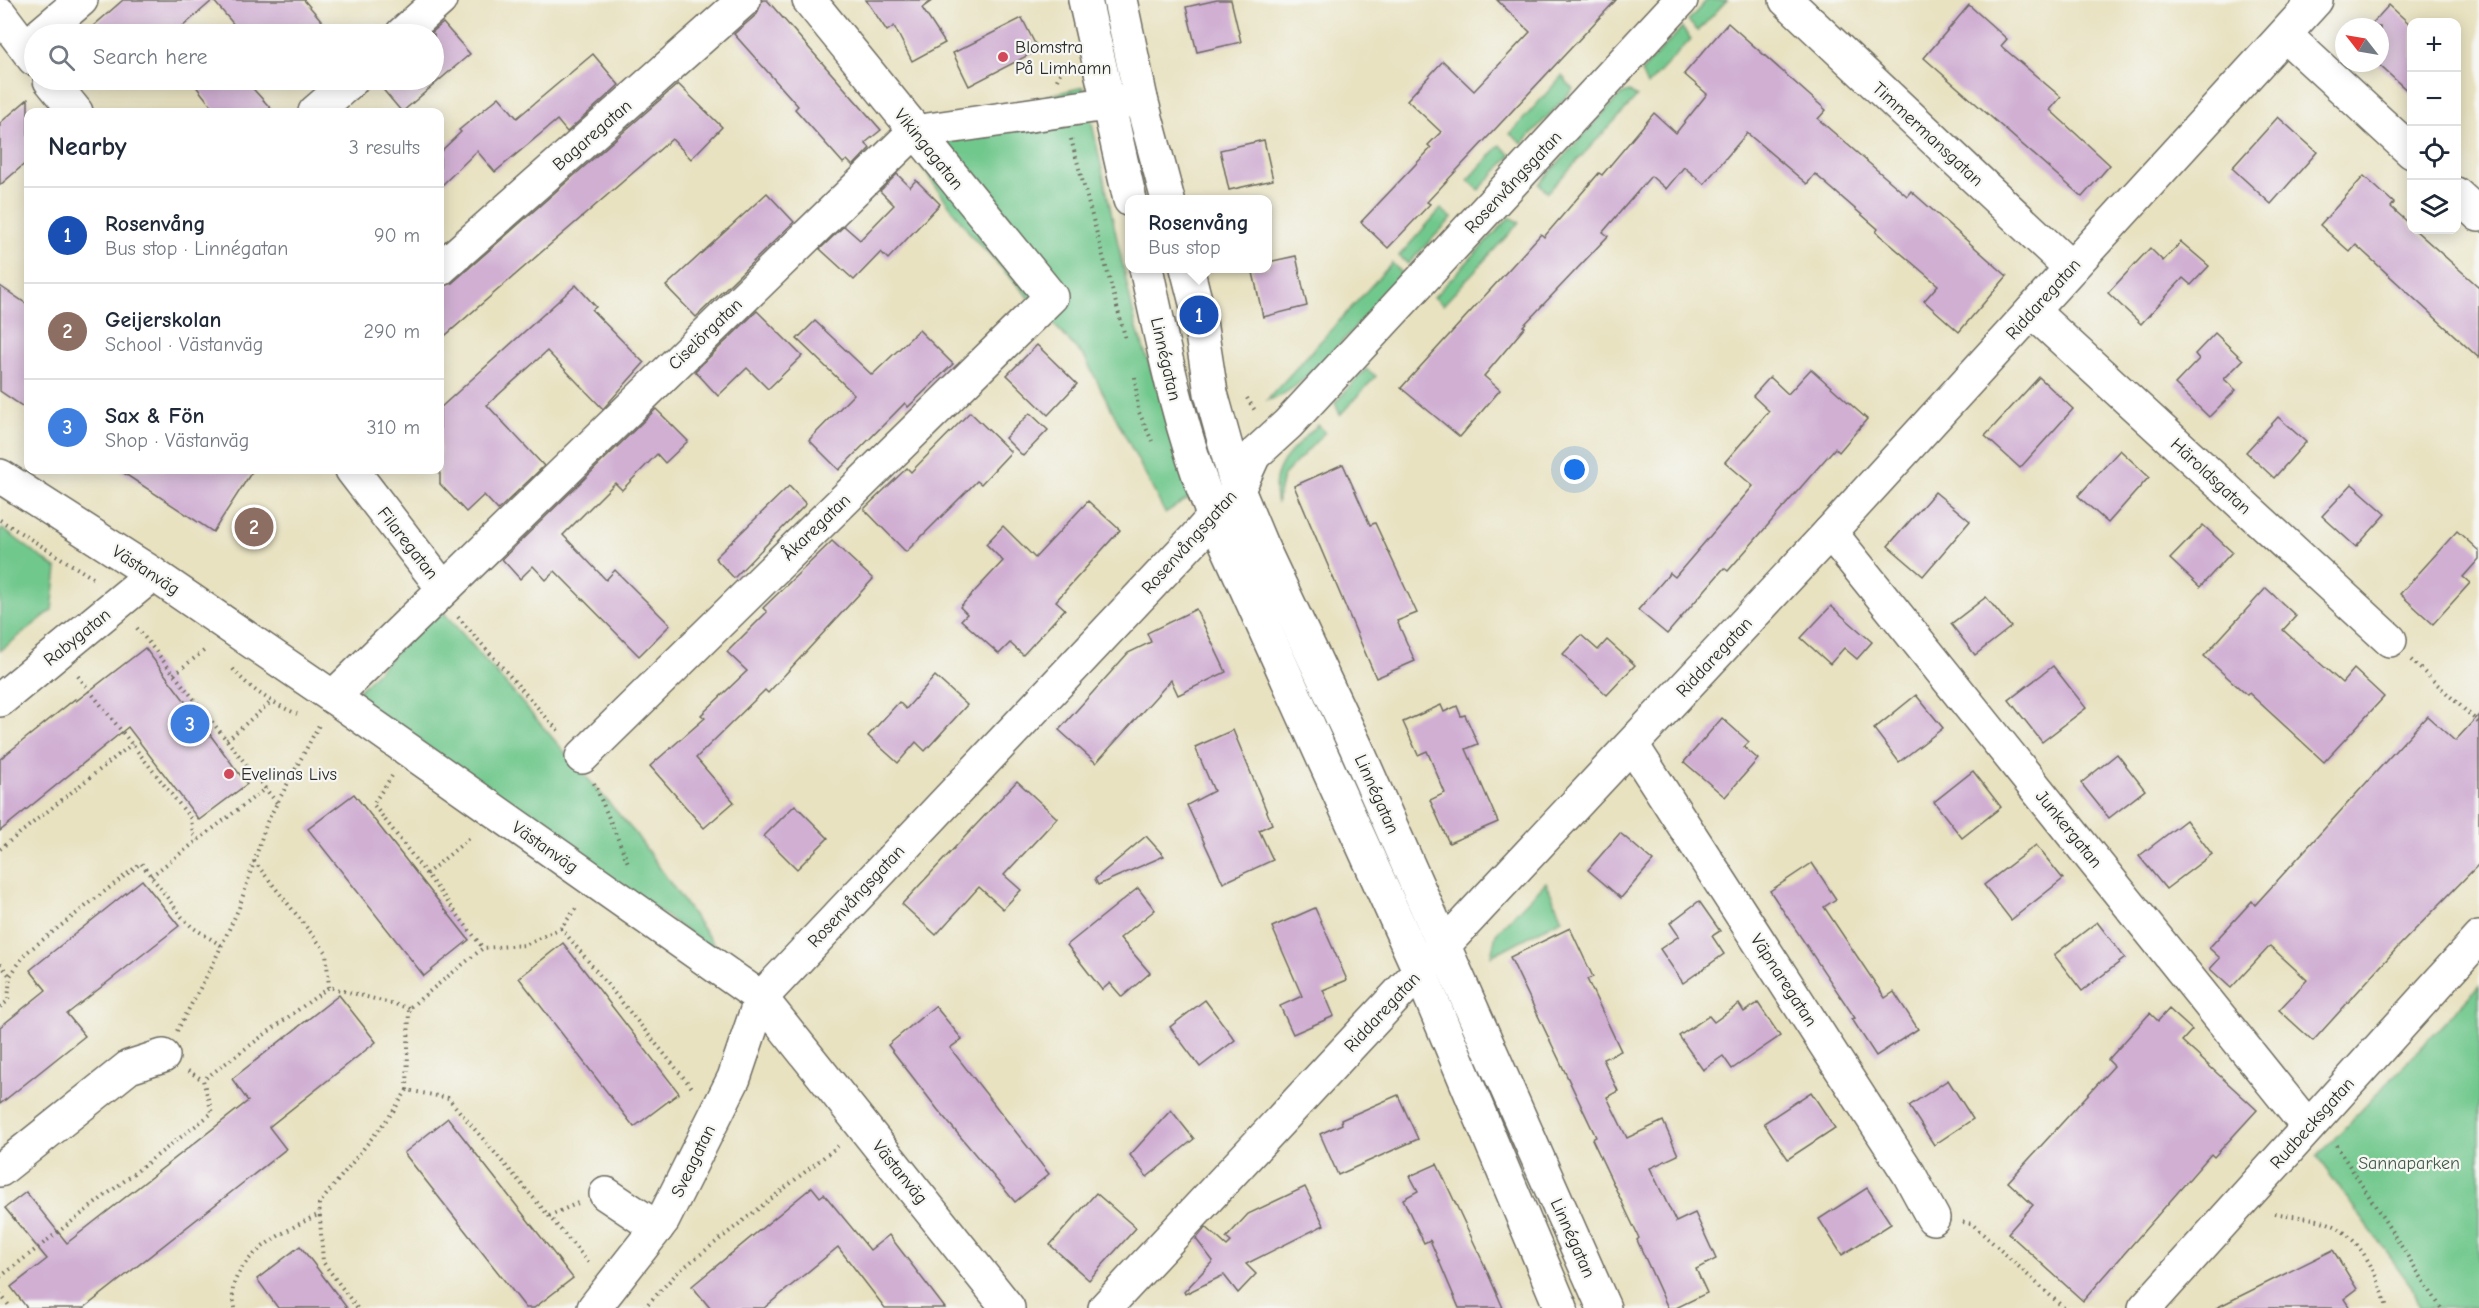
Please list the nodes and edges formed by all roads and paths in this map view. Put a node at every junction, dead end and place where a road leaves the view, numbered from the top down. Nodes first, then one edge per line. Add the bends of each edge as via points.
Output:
1 (81, 0) edge
2 (440, 0) edge
3 (744, 0) edge
4 (809, 0) edge
5 (1085, 0) edge
6 (1120, 0) edge
7 (1681, 0) edge
8 (1786, 0) edge
9 (2316, 0) edge
10 (0, 14) edge
11 (56, 24) edge
12 (413, 24) edge
13 (2285, 35) junction
14 (24, 36) edge
15 (58, 90) edge
16 (340, 90) edge
17 (1141, 99) junction
18 (1109, 105) junction
19 (73, 108) edge
20 (320, 108) edge
21 (914, 132) junction
22 (2407, 147) edge
23 (1129, 195) edge
24 (1167, 195) edge
25 (2461, 198) edge
26 (2479, 215) edge
27 (444, 265) edge
28 (2071, 268) junction
29 (1147, 273) edge
30 (1187, 273) edge
31 (1050, 297) joint
32 (2032, 311) junction
33 (355, 474) edge
34 (0, 476) edge
35 (1238, 490) junction
36 (1214, 517) junction
37 (0, 520) edge
38 (1830, 532) junction
39 (153, 574) junction
40 (443, 588) junction
41 (121, 601) junction
42 (2390, 640) joint
43 (195, 643) dead end
44 (205, 650) junction
45 (59, 652) junction
46 (213, 655) dead end
47 (229, 665) dead end
48 (174, 674) junction
49 (333, 697) junction
50 (0, 700) edge
51 (272, 701) junction
52 (300, 715) dead end
53 (309, 721) dead end
54 (2479, 723) edge
55 (317, 728) junction
56 (327, 734) dead end
57 (227, 740) junction
58 (132, 744) junction
59 (1632, 745) junction
60 (408, 752) junction
61 (582, 757) dead end
62 (381, 773) dead end
63 (390, 779) junction
64 (399, 785) dead end
65 (266, 788) junction
66 (277, 803) junction
67 (463, 830) dead end
68 (472, 837) junction
69 (198, 839) junction
70 (481, 843) dead end
71 (0, 849) edge
72 (254, 861) junction
73 (426, 874) junction
74 (151, 876) junction
75 (596, 882) junction
76 (566, 903) dead end
77 (575, 909) junction
78 (585, 916) dead end
79 (561, 928) junction
80 (2479, 938) edge
81 (1443, 945) junction
82 (222, 946) junction
83 (483, 948) junction
84 (0, 964) edge
85 (1420, 972) junction
86 (10, 976) junction
87 (329, 987) junction
88 (761, 998) junction
89 (0, 1007) edge
90 (409, 1008) junction
91 (163, 1056) joint
92 (407, 1090) junction
93 (718, 1109) junction
94 (2313, 1122) junction
95 (841, 1144) dead end
96 (0, 1170) edge
97 (606, 1194) dead end
98 (2272, 1213) dead end
99 (320, 1214) junction
100 (1933, 1218) joint
101 (657, 1228) junction
102 (0, 1277) edge
103 (0, 1294) edge
104 (603, 1299) edge
105 (11, 1308) edge
106 (235, 1308) edge
107 (357, 1308) edge
108 (644, 1308) edge
109 (1008, 1308) edge
110 (1105, 1308) edge
111 (1561, 1308) edge
112 (1604, 1308) edge
113 (2064, 1308) edge
114 (2145, 1308) edge
115 (2387, 1308) edge
116 (2441, 1308) edge

1 - 11 street
2 - 12 street
3 - 27 street, Bagaregatan
4 - 21 street, Vikingagatan
5 - 18 street
6 - 17 street
7 - 35 street, Rosenvångsgatan via 1288,424 1254,455
8 - 28 street, Timmermansgatan
9 - 13 street, Riddaregatan
10 - 14 street
13 - 22 street
13 - 28 street, Riddaregatan
15 - 19 street
16 - 20 street
17 - 18 street
17 - 24 street
18 - 21 street
18 - 23 street
21 - 31 street, Vikingagatan
21 - 40 street, Ciselörgatan
25 - 26 street
28 - 32 street, Riddaregatan
29 - 36 street, Linnégatan via 1176,401 1196,472
30 - 35 street, Linnégatan via 1199,315 1211,393
31 - 61 street, Åkaregatan
32 - 38 street, Riddaregatan
32 - 42 street, Häroldsgatan
33 - 40 street, Filaregatan
34 - 39 street, Västanväg
35 - 36 street, Rosenvångsgatan
35 - 81 street, Linnégatan
36 - 85 street, Linnégatan
36 - 88 street, Rosenvångsgatan
37 - 41 path
38 - 59 street, Riddaregatan
38 - 94 street, Junkergatan
39 - 41 street, Rabygatan
39 - 49 street, Västanväg
40 - 49 street, Ciselörgatan
41 - 45 street, Rabygatan
41 - 48 path
42 - 54 path
43 - 44 path
44 - 46 path
44 - 48 path
45 - 50 street, Rabygatan
45 - 58 path
47 - 51 path via 244,683
48 - 57 path
49 - 55 path
49 - 60 street, Västanväg
51 - 52 path
51 - 57 path
53 - 55 path
55 - 56 path
55 - 66 path
57 - 65 path
58 - 69 path via 191,819 193,834
58 - 71 path
59 - 81 street, Riddaregatan
59 - 100 street, Väpnaregatan via 1910,1174
60 - 63 path
60 - 75 street, Västanväg
62 - 63 path
63 - 64 path
63 - 73 path via 373,804
65 - 66 path
65 - 69 path
66 - 72 path
67 - 68 path
68 - 70 path
68 - 73 path
69 - 74 path
72 - 82 path
72 - 87 path via 326,952
73 - 83 path
74 - 82 path via 192,927
74 - 86 path via 141,863 26,953
75 - 77 path
75 - 88 street, Västanväg
76 - 77 path
77 - 78 path
77 - 79 path
79 - 83 path via 525,945
79 - 93 path via 685,1082
80 - 94 street, Rudbecksgatan
81 - 85 street, Riddaregatan
81 - 112 street, Linnégatan
82 - 91 path
83 - 90 path
84 - 86 path
85 - 110 street, Riddaregatan
85 - 111 street, Linnégatan
86 - 89 path via 8,1001
87 - 90 path
87 - 102 path via 203,1080 212,1113
88 - 93 street, Sveagatan via 734,1078
88 - 109 street, Västanväg
90 - 92 path
91 - 96 street via 129,1067
92 - 99 path via 319,1204
92 - 104 path via 448,1098
93 - 101 street, Sveagatan
94 - 114 street, Rudbecksgatan
94 - 116 path
95 - 108 path via 678,1272
97 - 101 street
98 - 115 path via 2330,1224 2346,1233 2371,1265
99 - 106 path via 291,1227 249,1257 233,1288
99 - 107 path via 322,1262
100 - 113 path via 1972,1224
101 - 104 street, Sveagatan
103 - 105 path

